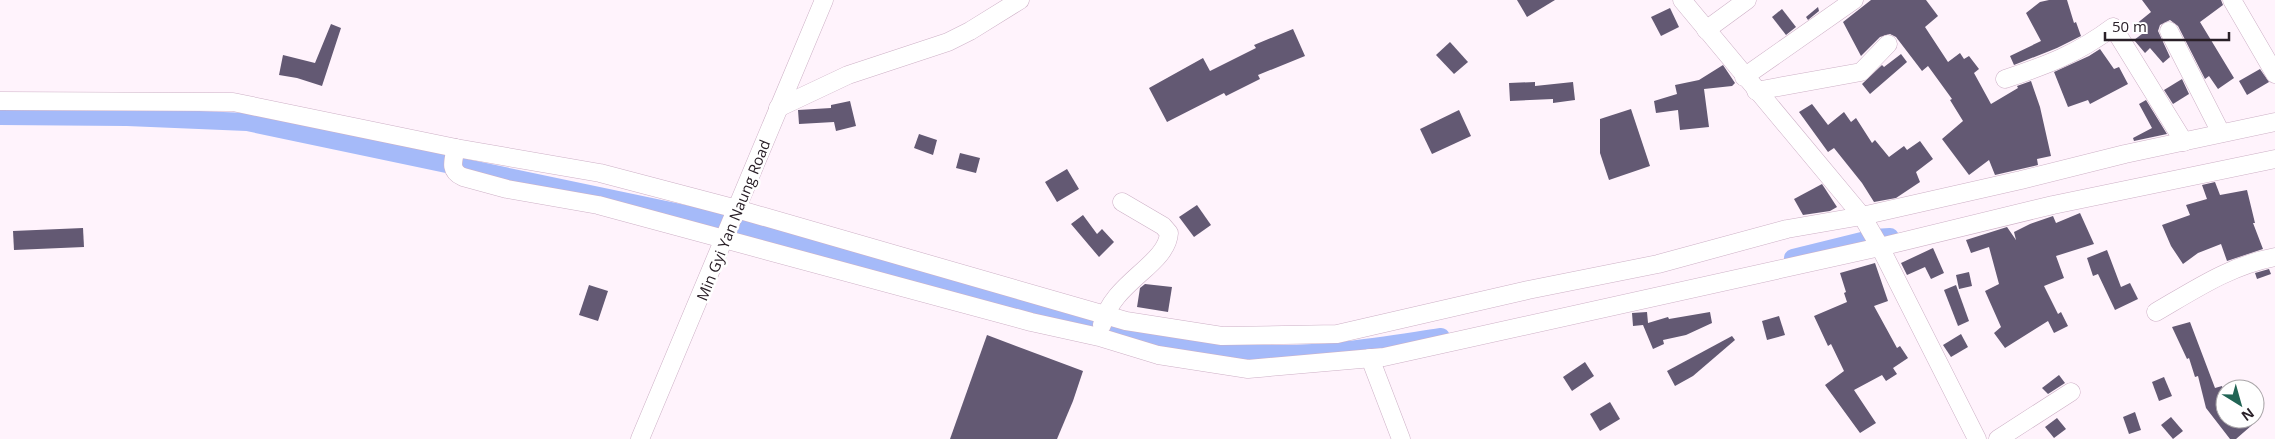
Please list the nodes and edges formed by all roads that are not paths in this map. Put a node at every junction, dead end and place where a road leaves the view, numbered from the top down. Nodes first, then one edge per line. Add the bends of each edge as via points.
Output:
1 (824, 0) edge
2 (1020, 0) edge
3 (1682, 0) edge
4 (1748, 0) edge
5 (1854, 0) edge
6 (2232, 0) edge
7 (1706, 30) junction
8 (2169, 31) dead end
9 (1888, 44) dead end
10 (2275, 74) edge
11 (1744, 76) junction
12 (2005, 80) dead end
13 (1756, 92) junction
14 (0, 101) edge
15 (778, 108) junction
16 (2275, 122) edge
17 (2221, 134) junction
18 (2184, 142) junction
19 (454, 156) junction
20 (2275, 159) edge
21 (1122, 202) dead end
22 (1862, 216) junction
23 (731, 224) junction
24 (1880, 247) junction
25 (2275, 257) edge
26 (2156, 312) dead end
27 (1102, 325) junction
28 (1370, 358) junction
29 (2072, 392) dead end
30 (640, 439) edge
31 (1401, 439) edge
32 (1976, 439) edge
33 (1998, 439) edge

1 - 15 street, Min Gyi Yan Naung Road
2 - 15 street via 948,42 848,76
3 - 7 street
4 - 7 street
5 - 11 street
6 - 10 street
7 - 11 street
8 - 17 street
9 - 13 street via 1861,72
11 - 13 street
12 - 18 street via 2088,46 2113,27
13 - 22 street
14 - 19 street via 233,102
15 - 23 street, Min Gyi Yan Naung Road
16 - 17 street
17 - 18 street
18 - 22 street
19 - 23 street via 600,173
19 - 23 street via 456,174 498,186 598,205
20 - 24 street
21 - 27 street via 1163,226 1168,233 1168,244 1114,297
22 - 24 street
22 - 27 street via 1787,229 1658,264 1337,334 1222,336 1126,321
23 - 27 street
23 - 27 street via 1031,322
23 - 30 street, Min Gyi Yan Naung Road
24 - 28 street
24 - 32 street
25 - 26 street via 2216,277
27 - 28 street via 1158,355 1248,369
28 - 31 street
29 - 33 street

